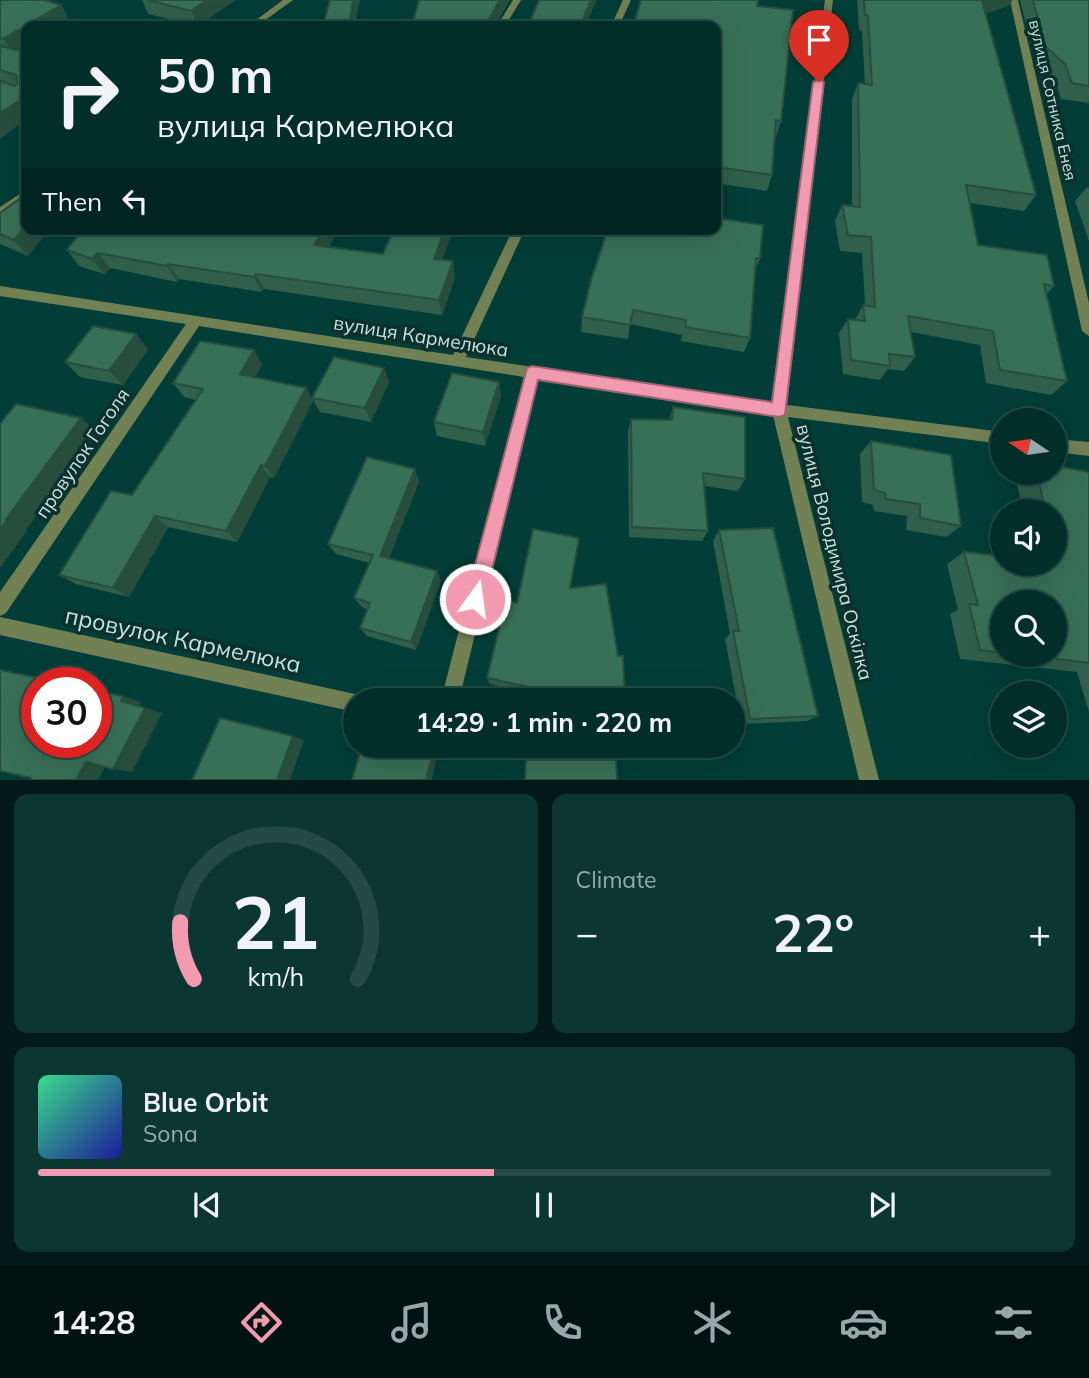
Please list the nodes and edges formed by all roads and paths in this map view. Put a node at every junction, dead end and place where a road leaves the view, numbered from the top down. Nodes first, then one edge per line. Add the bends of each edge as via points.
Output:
1 (289, 0) edge
2 (517, 0) edge
3 (627, 0) edge
4 (829, 0) edge
5 (1014, 0) edge
6 (259, 21) edge
7 (504, 21) edge
8 (617, 21) edge
9 (21, 198) edge
10 (0, 213) edge
11 (516, 235) edge
12 (0, 291) edge
13 (195, 322) junction
14 (1089, 331) edge
15 (457, 361) junction
16 (532, 372) junction
17 (779, 410) junction
18 (990, 436) edge
19 (1068, 447) edge
20 (1089, 449) edge
21 (0, 607) edge
22 (0, 626) edge
23 (453, 688) edge
24 (343, 700) edge
25 (869, 779) edge

1 - 6 street
2 - 7 street
3 - 8 street
4 - 17 street, вулиця Володимира Оскілка
5 - 14 street, вулиця Сотника Енея
9 - 10 street
11 - 15 street
12 - 13 street, вулиця Кармелюка
13 - 15 street, вулиця Кармелюка
13 - 21 street, провулок Гоголя
15 - 16 street, вулиця Кармелюка
16 - 17 street, вулиця Кармелюка
16 - 23 street
17 - 18 street, вулиця Кармелюка
17 - 25 street, вулиця Володимира Оскілка
19 - 20 street
22 - 24 street, провулок Кармелюка

